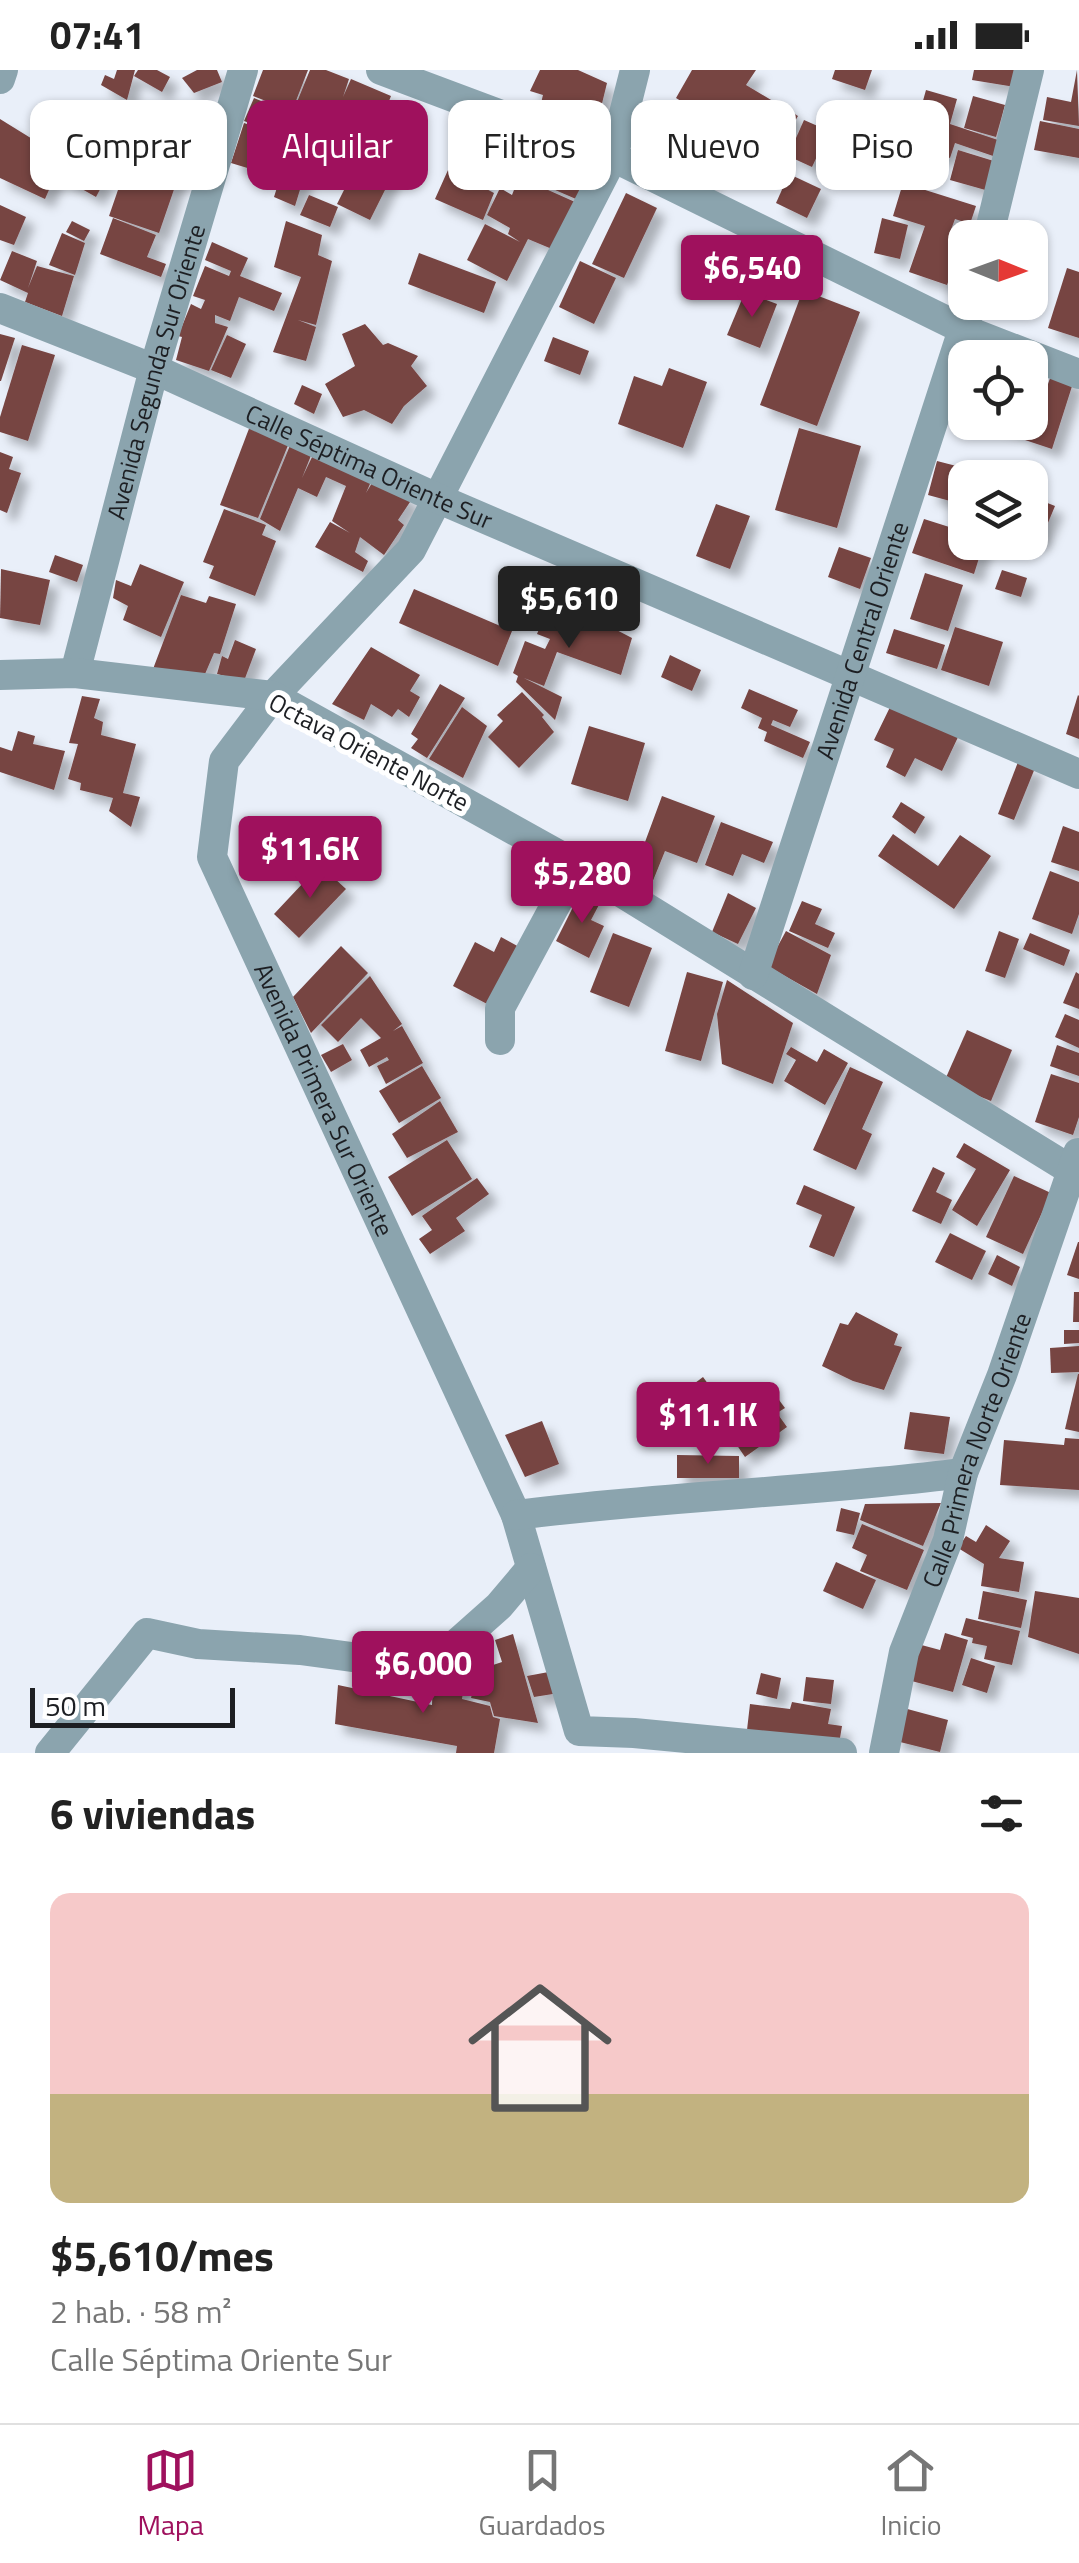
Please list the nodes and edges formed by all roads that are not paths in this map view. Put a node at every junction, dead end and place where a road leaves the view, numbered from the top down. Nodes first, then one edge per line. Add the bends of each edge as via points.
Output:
1 (3, 70) edge
2 (244, 70) edge
3 (381, 70) edge
4 (636, 70) edge
5 (1028, 70) edge
6 (0, 79) edge
7 (612, 157) junction
8 (992, 220) edge
9 (948, 307) edge
10 (0, 308) edge
11 (967, 320) edge
12 (976, 320) edge
13 (154, 369) junction
14 (1079, 374) edge
15 (439, 499) junction
16 (75, 673) junction
17 (0, 675) edge
18 (850, 675) junction
19 (274, 696) junction
20 (1079, 774) edge
21 (576, 864) junction
22 (753, 975) junction
23 (500, 1040) dead end
24 (1077, 1165) edge
25 (963, 1473) junction
26 (516, 1515) junction
27 (531, 1568) junction
28 (50, 1753) edge
29 (842, 1753) edge
30 (884, 1753) edge

1 - 6 street
2 - 13 street, Avenida Segunda Sur Oriente
3 - 7 street
4 - 7 street, Avenida Primera Sur Oriente
5 - 8 street
7 - 9 street
7 - 15 street, Avenida Primera Sur Oriente
10 - 13 street, Calle Séptima Oriente Sur
11 - 18 street, Avenida Central Oriente
12 - 14 street
13 - 15 street, Calle Séptima Oriente Sur
13 - 16 street, Avenida Segunda Sur Oriente
15 - 18 street, Calle Séptima Oriente Sur
15 - 19 street, Avenida Primera Sur Oriente via 411,550
16 - 17 street, Octava Oriente Norte
16 - 19 street, Octava Oriente Norte
18 - 20 street, Calle Séptima Oriente Sur
18 - 22 street, Avenida Central Oriente
19 - 21 street, Octava Oriente Norte
19 - 26 street, Avenida Primera Sur Oriente via 224,761 212,857
21 - 22 street, Octava Oriente Norte
21 - 23 street via 500,1008
22 - 24 street, Octava Oriente Norte
24 - 25 street, Calle Primera Norte Oriente
25 - 26 street
25 - 30 street, Calle Primera Norte Oriente via 948,1540 904,1652
26 - 27 street, Avenida Primera Sur Oriente
27 - 28 street via 454,1646 389,1662 147,1633
27 - 29 street, Avenida Primera Sur Oriente via 579,1731

